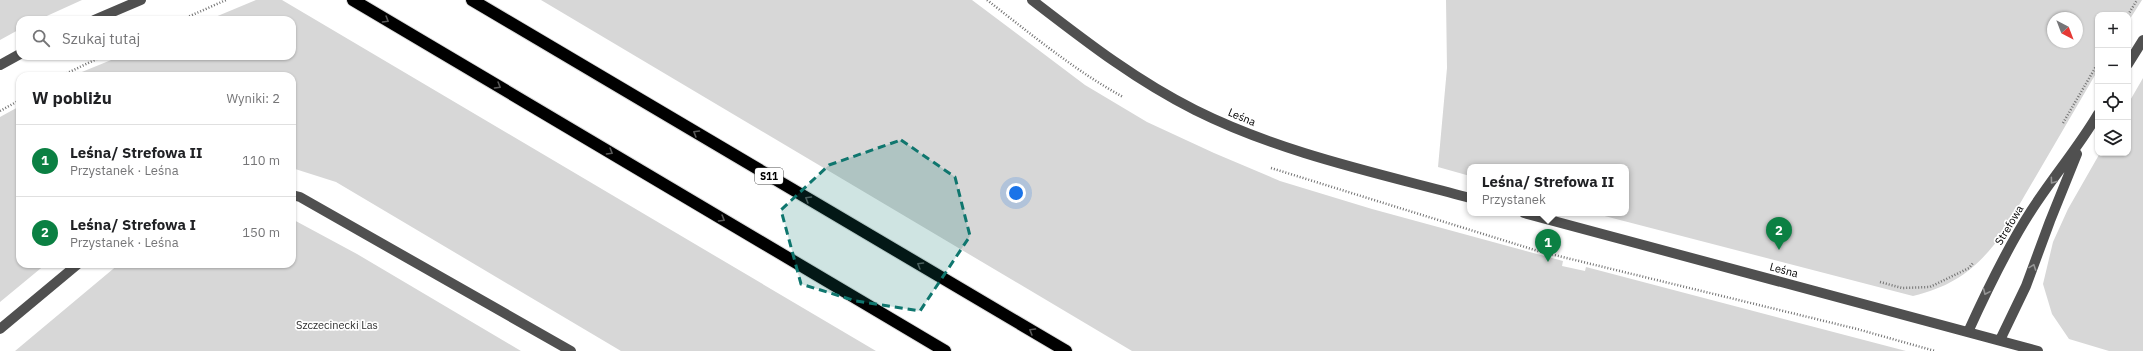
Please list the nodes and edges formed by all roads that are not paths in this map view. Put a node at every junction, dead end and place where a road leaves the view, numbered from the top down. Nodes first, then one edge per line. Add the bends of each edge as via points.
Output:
1 (141, 0) edge
2 (353, 0) edge
3 (472, 0) edge
4 (1032, 0) edge
5 (103, 16) edge
6 (2143, 40) edge
7 (16, 56) edge
8 (2131, 59) edge
9 (0, 65) edge
10 (2095, 119) edge
11 (2084, 138) junction
12 (296, 196) edge
13 (1467, 197) edge
14 (1535, 216) edge
15 (73, 268) edge
16 (0, 329) edge
17 (1968, 332) junction
18 (2000, 340) junction
19 (571, 351) edge
20 (945, 351) edge
21 (1066, 351) edge
22 (2038, 351) edge

1 - 5 street
2 -> 20 highway
21 -> 3 highway, S11
4 - 13 street, Leśna via 1116,64 1196,110 1304,154
6 - 8 street
7 - 9 street
10 - 11 street, Strefowa
11 -> 17 street, Strefowa via 2027,217 1995,272
18 -> 11 street, Strefowa via 2026,286
12 - 19 street
14 - 17 street, Leśna
15 - 16 street
17 - 18 street, Leśna
18 - 22 street, Leśna

